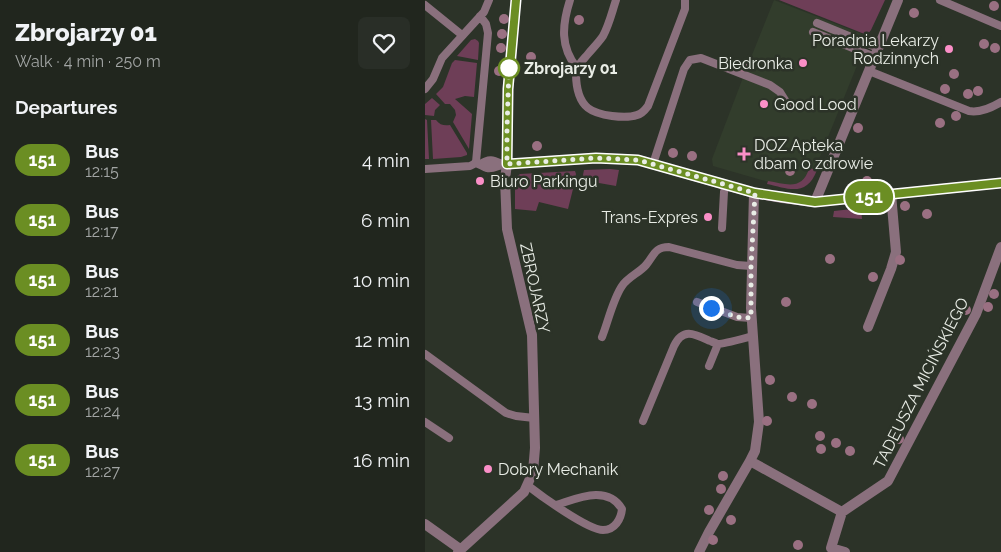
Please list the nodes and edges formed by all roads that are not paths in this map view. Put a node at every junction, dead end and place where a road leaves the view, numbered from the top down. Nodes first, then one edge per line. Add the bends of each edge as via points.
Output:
1 (489, 0) edge
2 (516, 0) edge
3 (570, 0) edge
4 (616, 0) edge
5 (685, 0) edge
6 (898, 0) edge
7 (940, 0) edge
8 (425, 5) edge
9 (480, 16) junction
10 (817, 24) dead end
11 (1001, 26) edge
12 (813, 32) dead end
13 (462, 35) junction
14 (877, 53) junction
15 (577, 68) junction
16 (869, 71) junction
17 (425, 88) edge
18 (1001, 102) edge
19 (790, 108) dead end
20 (478, 164) junction
21 (504, 164) junction
22 (653, 164) junction
23 (425, 169) edge
24 (1001, 183) edge
25 (726, 184) junction
26 (755, 193) junction
27 (891, 194) junction
28 (815, 202) junction
29 (722, 228) dead end
30 (1001, 248) edge
31 (751, 266) junction
32 (697, 302) dead end
33 (751, 318) junction
34 (868, 327) dead end
35 (753, 336) junction
36 (602, 337) dead end
37 (718, 344) junction
38 (425, 354) edge
39 (709, 366) dead end
40 (534, 418) junction
41 (643, 421) dead end
42 (425, 422) edge
43 (449, 438) dead end
44 (750, 461) junction
45 (527, 485) junction
46 (556, 505) junction
47 (842, 512) junction
48 (425, 524) edge
49 (459, 550) edge
50 (699, 552) edge
51 (845, 552) edge

1 - 9 lane
2 - 21 street, ZBROJARZY
3 - 15 lane via 565,19 565,43
4 - 15 lane via 602,38
5 - 15 lane via 685,8 649,106 643,112 627,117 600,114 589,108 578,89
6 - 14 street
7 - 11 lane
8 - 13 lane
9 - 13 lane
9 - 20 lane via 486,24 487,33
10 - 14 lane
12 - 14 lane
13 - 17 lane via 442,58 433,79
14 - 16 street
16 - 18 lane via 969,112 979,112
16 - 28 street
19 - 22 lane via 780,92 769,85 701,58 690,60 684,69
20 - 21 lane via 494,160
20 - 23 lane
21 - 22 street via 596,158
21 - 40 street, ZBROJARZY via 507,229 531,335
22 - 25 street
24 - 27 street
25 - 26 street
25 - 29 lane
26 - 28 street
26 - 31 street
27 - 28 street
27 - 34 street via 896,252
30 - 47 street, TADEUSZA MICIŃSKIEGO via 975,314 888,481
31 - 33 street
31 - 36 lane via 661,247 645,267 623,285
32 - 33 lane via 737,317
33 - 35 street
35 - 37 lane
35 - 44 street via 759,422 755,451
37 - 39 lane
37 - 41 lane via 693,334 684,334 677,339
38 - 40 lane via 506,413
40 - 45 street, ZBROJARZY via 533,472
42 - 43 lane
44 - 47 street
44 - 50 street
45 - 46 lane
45 - 49 street, ZBROJARZY via 524,492
46 - 46 lane via 585,524 603,530 619,521 622,509 611,499 592,494
47 - 51 street via 831,548
48 - 49 street

